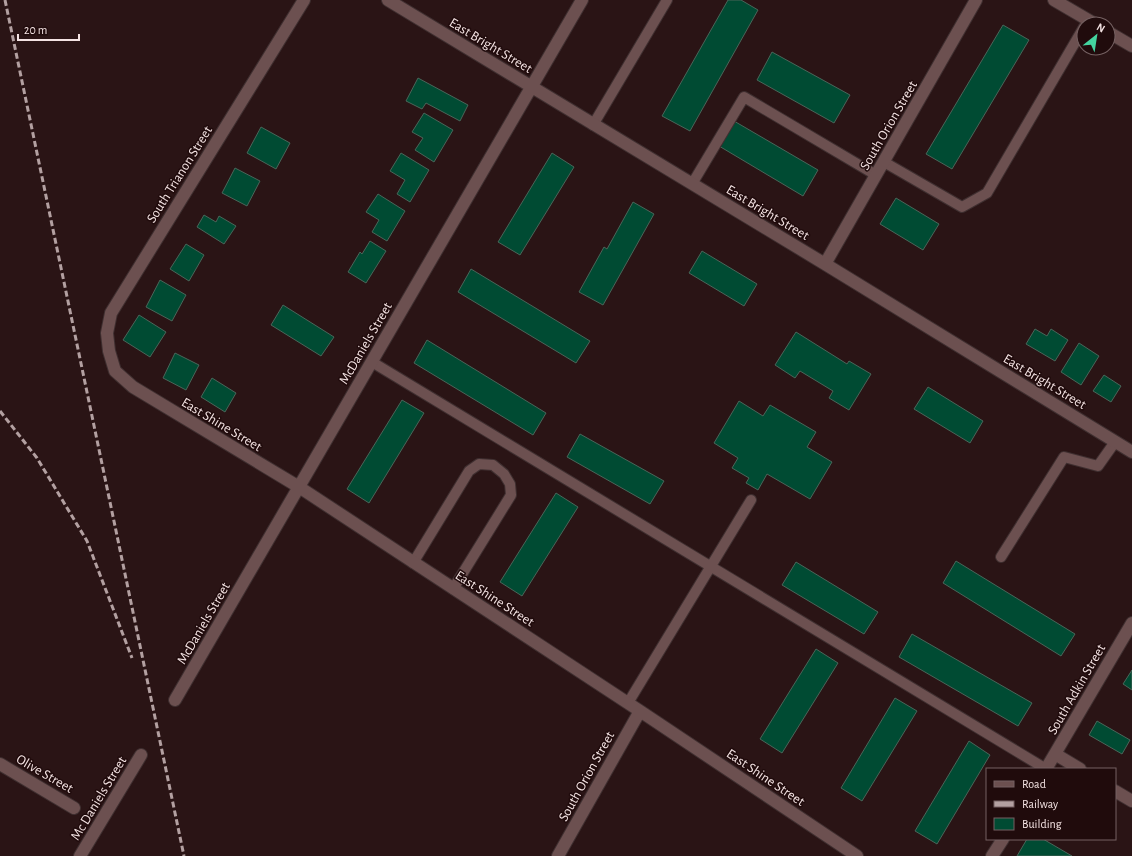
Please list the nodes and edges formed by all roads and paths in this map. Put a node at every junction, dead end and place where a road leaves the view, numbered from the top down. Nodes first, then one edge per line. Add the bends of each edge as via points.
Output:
1 (304, 0) edge
2 (388, 0) edge
3 (582, 0) edge
4 (667, 0) edge
5 (976, 0) edge
6 (1054, 0) edge
7 (1077, 16) edge
8 (1116, 37) edge
9 (1076, 44) edge
10 (1132, 46) edge
11 (531, 87) junction
12 (593, 125) junction
13 (884, 162) junction
14 (876, 176) junction
15 (692, 184) junction
16 (825, 264) junction
17 (372, 362) junction
18 (115, 371) joint
19 (1115, 442) junction
20 (1132, 452) edge
21 (299, 488) junction
22 (751, 500) dead end
23 (1002, 557) dead end
24 (413, 562) junction
25 (711, 567) junction
26 (453, 588) junction
27 (1132, 623) edge
28 (175, 700) dead end
29 (628, 703) junction
30 (640, 711) junction
31 (1056, 754) junction
32 (141, 755) dead end
33 (0, 764) edge
34 (1044, 768) edge
35 (1047, 768) edge
36 (1078, 768) edge
37 (1116, 792) edge
38 (1132, 801) edge
39 (74, 808) dead end
40 (1002, 840) edge
41 (80, 856) edge
42 (558, 856) edge
43 (857, 856) edge
44 (992, 856) edge

1 - 18 street, South Trianon Street via 112,313 107,333
2 - 11 street, East Bright Street
3 - 11 street, McDaniels Street
4 - 12 lane
5 - 13 street, South Orion Street
6 - 7 street
8 - 10 street
9 - 13 lane via 987,193 962,207
11 - 12 street, East Bright Street
11 - 17 street, McDaniels Street
12 - 15 street, East Bright Street
13 - 14 street, South Orion Street
14 - 15 lane via 744,97
14 - 16 street, South Orion Street
15 - 16 street, East Bright Street
16 - 19 street, East Bright Street
17 - 21 street, McDaniels Street
17 - 25 lane
18 - 21 street, East Shine Street via 133,388
19 - 20 street, East Bright Street
19 - 23 lane via 1098,466 1064,457
21 - 24 street, East Shine Street
21 - 28 street, McDaniels Street
22 - 25 lane
24 - 26 street, East Shine Street
24 - 26 lane via 469,471 479,464 493,465 504,474 510,484 511,495
25 - 29 lane
25 - 34 lane
26 - 29 street, East Shine Street
27 - 31 street, South Adkin Street
29 - 30 street, East Shine Street
30 - 42 street, South Orion Street
30 - 43 street, East Shine Street
31 - 35 street, South Adkin Street
31 - 36 street
32 - 41 street, Mc Daniels Street
33 - 39 street, Olive Street
37 - 38 street
40 - 44 street

